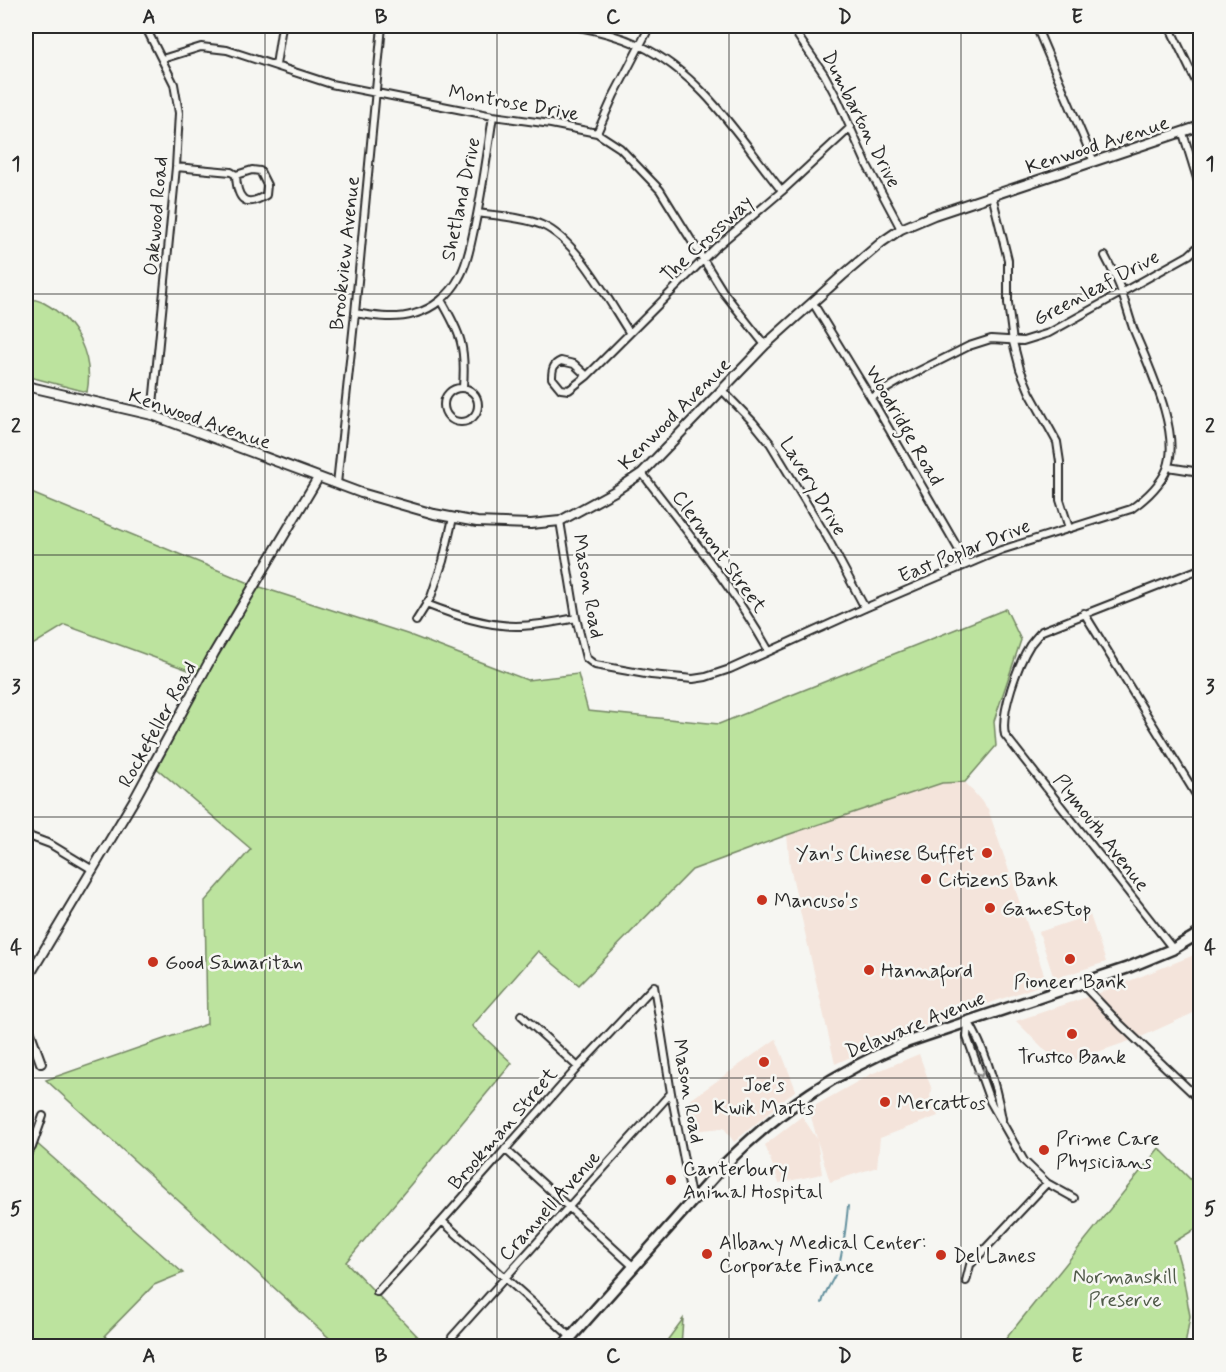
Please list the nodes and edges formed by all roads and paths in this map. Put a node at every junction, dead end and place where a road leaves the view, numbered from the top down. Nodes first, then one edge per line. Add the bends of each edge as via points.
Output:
1 (146, 26) edge
2 (282, 26) edge
3 (382, 26) edge
4 (574, 26) edge
5 (650, 26) edge
6 (791, 26) edge
7 (1036, 26) edge
8 (1169, 26) edge
9 (639, 45) junction
10 (162, 60) junction
11 (276, 65) junction
12 (1200, 90) edge
13 (376, 94) junction
14 (493, 116) junction
15 (1200, 126) edge
16 (851, 127) junction
17 (597, 133) junction
18 (1183, 133) junction
19 (1094, 162) junction
20 (176, 167) junction
21 (236, 174) junction
22 (1200, 188) edge
23 (782, 191) junction
24 (992, 195) junction
25 (478, 213) junction
26 (901, 229) junction
27 (1200, 245) edge
28 (1105, 255) dead end
29 (704, 261) junction
30 (1122, 292) junction
31 (441, 300) junction
32 (813, 303) junction
33 (355, 313) junction
34 (629, 332) junction
35 (1013, 342) junction
36 (765, 345) junction
37 (586, 376) junction
38 (26, 386) edge
39 (463, 387) junction
40 (722, 390) junction
41 (871, 398) junction
42 (152, 415) junction
43 (1168, 467) junction
44 (1200, 472) edge
45 (642, 473) junction
46 (318, 478) junction
47 (337, 484) junction
48 (453, 518) junction
49 (561, 521) junction
50 (1069, 528) junction
51 (967, 564) junction
52 (1200, 568) edge
53 (426, 604) junction
54 (865, 608) junction
55 (1084, 613) junction
56 (576, 618) junction
57 (416, 621) dead end
58 (769, 651) junction
59 (586, 658) joint
60 (1200, 801) edge
61 (26, 835) edge
62 (93, 870) junction
63 (1200, 933) edge
64 (1173, 949) junction
65 (1080, 983) junction
66 (26, 986) edge
67 (654, 986) joint
68 (521, 1015) dead end
69 (968, 1020) junction
70 (26, 1022) edge
71 (41, 1062) dead end
72 (578, 1067) junction
73 (671, 1093) junction
74 (1200, 1100) edge
75 (43, 1116) dead end
76 (505, 1149) junction
77 (26, 1156) edge
78 (1047, 1183) junction
79 (1074, 1198) dead end
80 (692, 1201) junction
81 (569, 1208) junction
82 (442, 1221) junction
83 (634, 1267) junction
84 (506, 1278) junction
85 (966, 1281) dead end
86 (377, 1292) dead end
87 (571, 1338) junction
88 (450, 1343) edge
89 (563, 1347) edge

1 - 10 street, Oakwood Road
2 - 11 street
3 - 13 street, Brookview Avenue
4 - 9 street
5 - 9 street
6 - 16 street, Dumbarton Drive via 824,74
7 - 19 street
8 - 12 street
9 - 17 street
9 - 23 street via 695,83
10 - 11 street, Montrose Drive via 201,47
10 - 20 street, Oakwood Road via 178,99
11 - 13 street, Montrose Drive
13 - 14 street, Montrose Drive
13 - 33 street, Brookview Avenue
14 - 17 street, Montrose Drive
14 - 25 street, Shetland Drive
15 - 18 street, Kenwood Avenue
16 - 23 street, The Crossway
16 - 26 street, Dumbarton Drive
17 - 29 street, Montrose Drive via 620,148 655,183
18 - 19 street, Kenwood Avenue
18 - 22 street
19 - 24 street, Kenwood Avenue
20 - 21 street
20 - 42 street, Oakwood Road
21 - 21 street via 236,187 245,201 255,202 266,195 267,185 260,171
23 - 29 street, The Crossway
24 - 26 street, Kenwood Avenue
24 - 35 street via 1008,260
25 - 31 street, Shetland Drive via 460,276
25 - 34 street via 536,223 562,237
26 - 32 street, Kenwood Avenue via 864,256
27 - 30 street, Greenleaf Drive
28 - 30 street
29 - 34 street, The Crossway
29 - 36 street, Montrose Drive
30 - 35 street, Greenleaf Drive via 1049,333
30 - 43 street via 1165,411 1170,435
31 - 33 street, Shetland Drive via 415,314 395,318
31 - 39 street via 457,326 463,346
32 - 36 street, Kenwood Avenue
32 - 41 street, Woodridge Road
33 - 47 street, Brookview Avenue
34 - 37 street, The Crossway
35 - 41 street, Greenleaf Drive via 990,339 970,345
35 - 50 street via 1027,385 1057,441 1060,500
36 - 40 street, Kenwood Avenue
37 - 37 street, The Crossway via 565,391 554,383 552,372 556,363 570,362
38 - 42 street, Kenwood Avenue
39 - 39 street via 450,391 445,400 448,414 458,422 470,420 478,408 475,396
40 - 45 street, Kenwood Avenue
40 - 54 street, Lavery Drive via 770,442
41 - 51 street, Woodridge Road
42 - 46 street, Kenwood Avenue
43 - 44 street
43 - 50 street, East Poplar Drive via 1155,488 1131,509
45 - 49 street, Kenwood Avenue
45 - 58 street, Clermont Street via 748,613
46 - 47 street, Kenwood Avenue
46 - 62 street, Rockefeller Road via 214,653
47 - 48 street, Kenwood Avenue
48 - 49 street, Kenwood Avenue via 531,524
48 - 53 street via 443,561
49 - 56 street, Mason Road
50 - 51 street, East Poplar Drive
51 - 54 street, East Poplar Drive
52 - 55 street
53 - 56 street via 479,621 514,626
53 - 57 street
54 - 58 street, East Poplar Drive
55 - 60 street
55 - 64 street, Plymouth Avenue via 1042,630 1030,645 1004,716 1005,735
56 - 59 street, Mason Road
58 - 59 street, East Poplar Drive via 730,669 693,679 595,665
61 - 62 street via 50,844
62 - 66 street, Rockefeller Road
63 - 64 main road, Delaware Avenue
64 - 65 main road, Delaware Avenue
65 - 69 main road, Delaware Avenue
65 - 74 street
67 - 72 street, Brookman Street
67 - 73 street, Mason Road
68 - 72 street
69 - 78 street via 967,1037 990,1101 1024,1161
69 - 80 main road, Delaware Avenue via 879,1054 827,1081 753,1137
70 - 71 street
72 - 76 street, Brookman Street
73 - 80 street, Mason Road
73 - 81 street, Crannell Avenue
75 - 77 street
76 - 81 street
76 - 82 street, Brookman Street
78 - 79 street
78 - 85 street via 970,1265
80 - 83 main road, Delaware Avenue
81 - 83 street
81 - 84 street, Crannell Avenue
82 - 84 street
82 - 86 street, Brookman Street
83 - 87 main road, Delaware Avenue
84 - 87 street
84 - 88 street, Crannell Avenue
87 - 89 main road, Delaware Avenue

